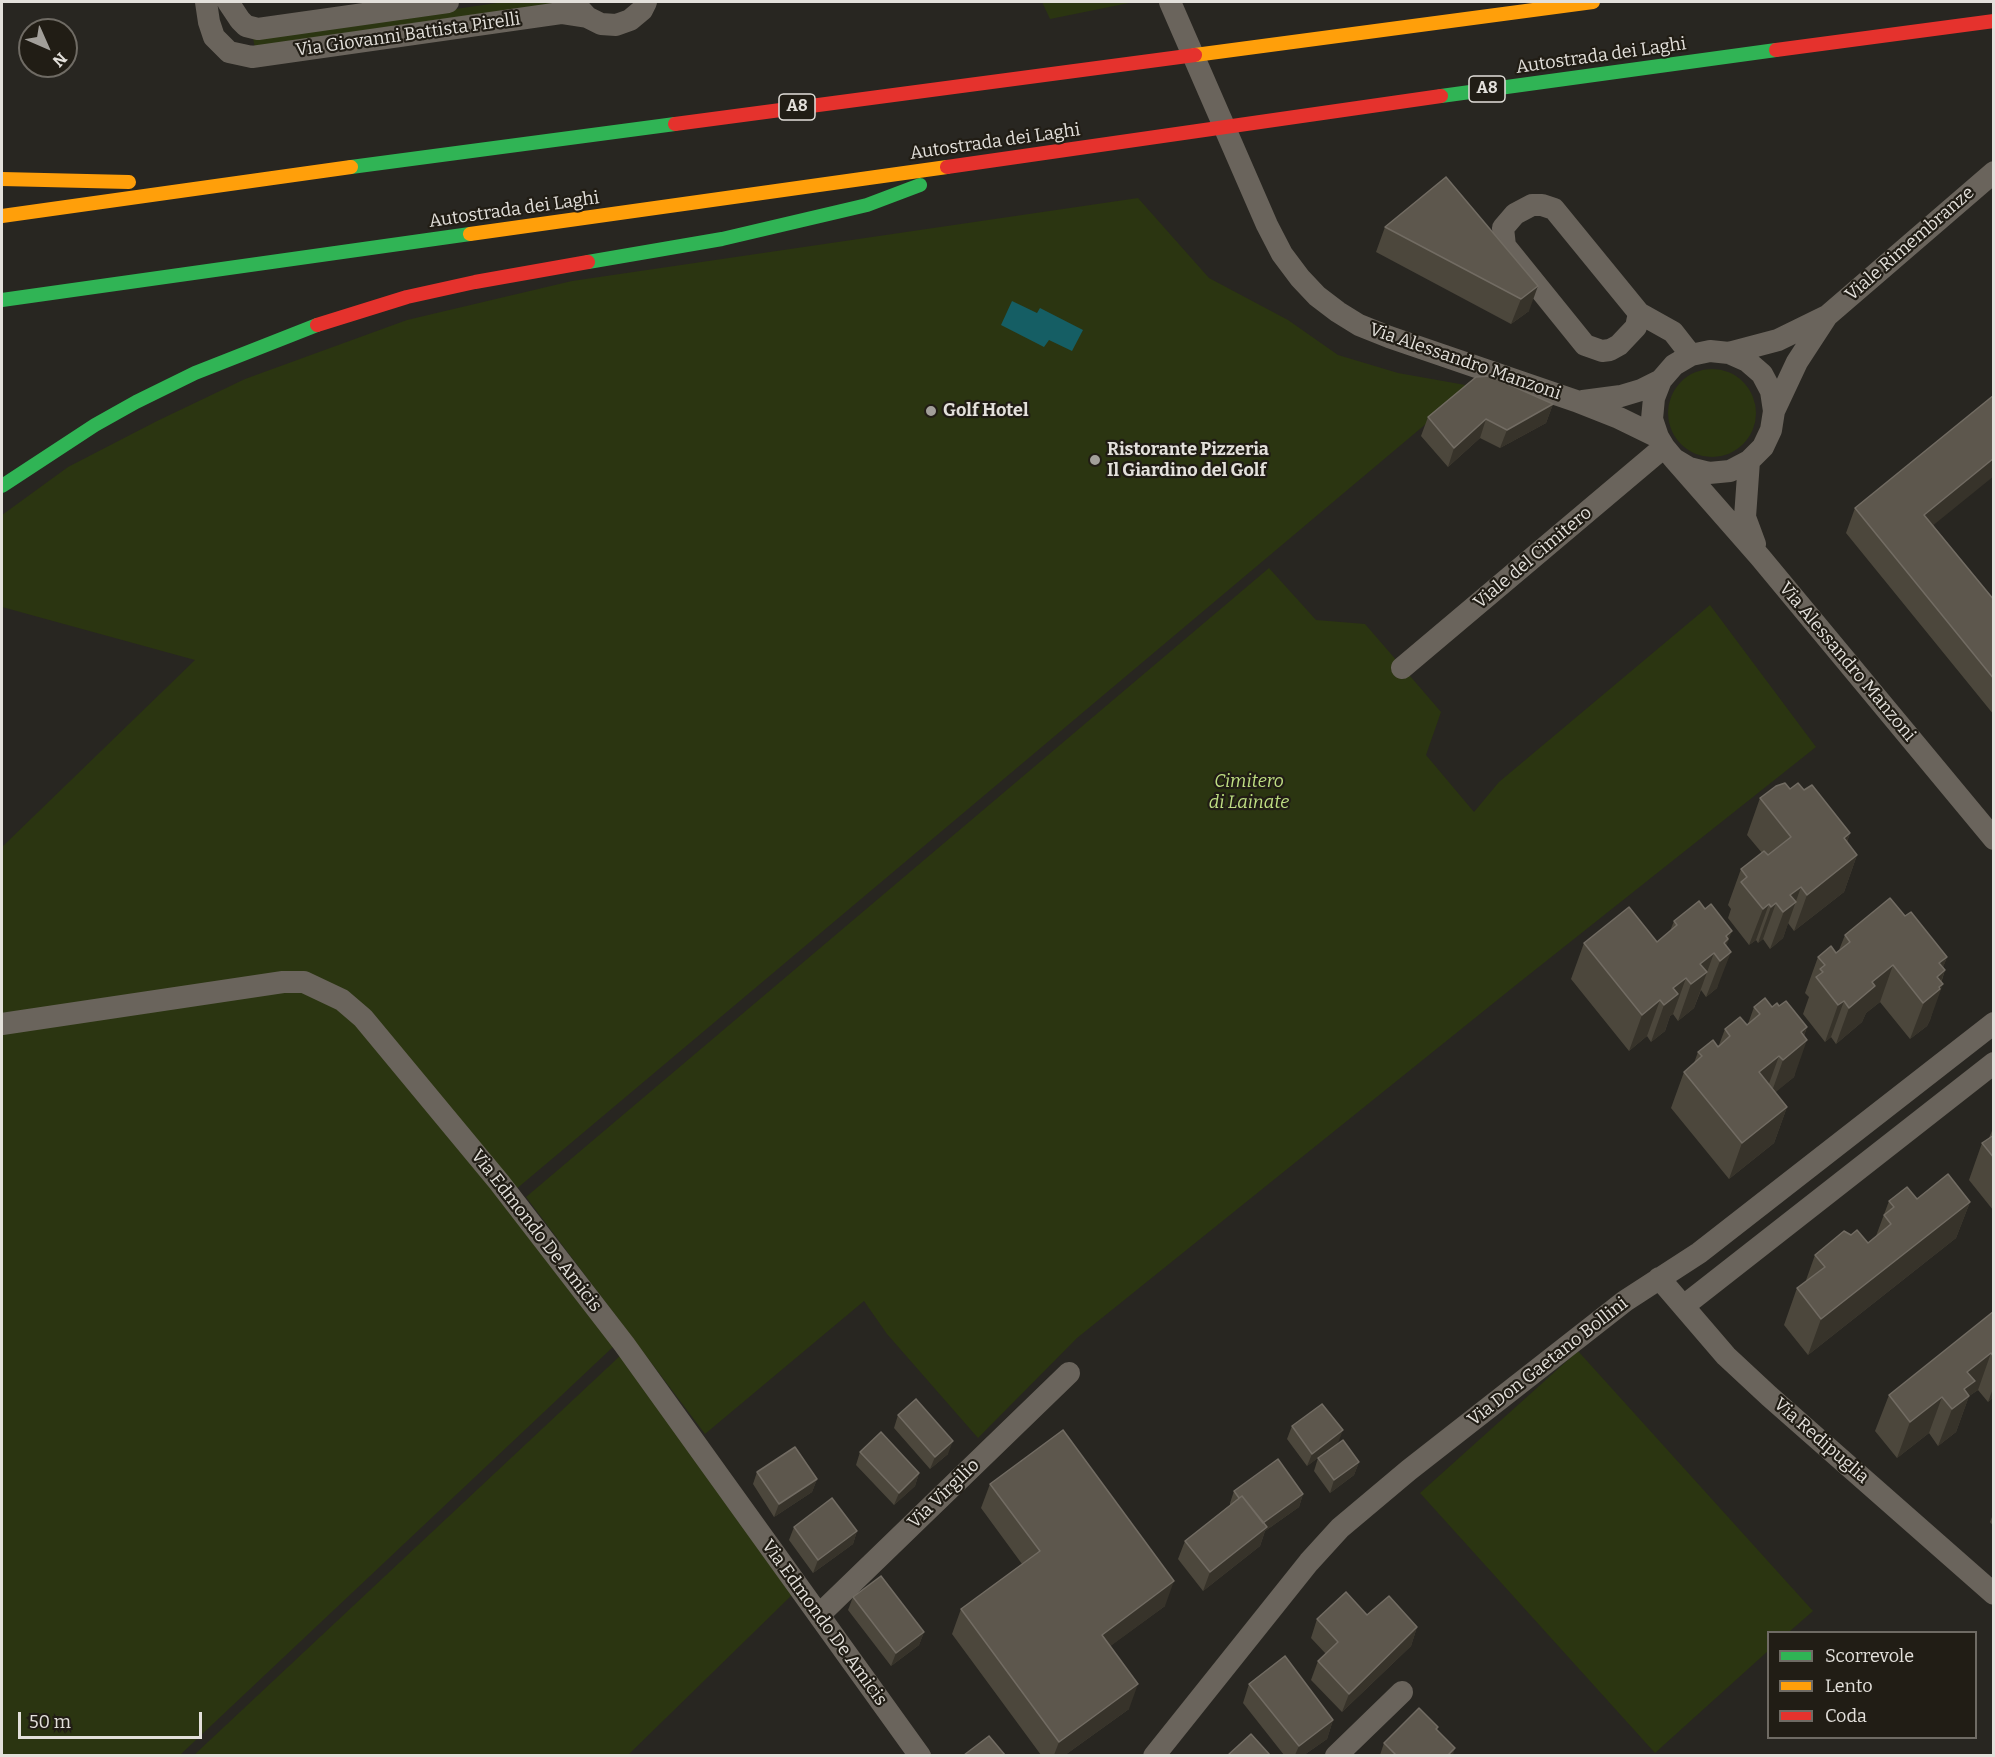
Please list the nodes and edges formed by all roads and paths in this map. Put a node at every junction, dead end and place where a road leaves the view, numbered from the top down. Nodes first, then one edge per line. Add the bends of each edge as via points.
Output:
1 (206, 2) edge
2 (228, 2) edge
3 (448, 2) edge
4 (646, 2) edge
5 (1170, 2) edge
6 (1593, 2) edge
7 (581, 9) edge
8 (1994, 21) edge
9 (246, 26) junction
10 (229, 52) junction
11 (981, 162) junction
12 (1994, 172) edge
13 (2, 179) edge
14 (227, 183) junction
15 (2, 216) edge
16 (2, 300) edge
17 (1639, 314) junction
18 (1827, 316) junction
19 (1729, 353) junction
20 (1691, 355) junction
21 (1661, 380) junction
22 (1576, 401) junction
23 (1774, 411) junction
24 (1665, 448) junction
25 (1749, 461) junction
26 (2, 486) edge
27 (1760, 557) junction
28 (1402, 668) dead end
29 (1994, 839) edge
30 (1994, 1023) edge
31 (2, 1024) edge
32 (1994, 1063) edge
33 (1659, 1278) junction
34 (1685, 1305) junction
35 (1069, 1372) dead end
36 (1994, 1594) edge
37 (819, 1615) junction
38 (1402, 1692) dead end
39 (920, 1755) edge
40 (1154, 1755) edge
41 (1336, 1755) edge

1 - 10 street via 214,37
2 - 9 street
3 - 9 street, Via Giovanni Battista Pirelli via 258,29
4 - 7 street, Via Giovanni Battista Pirelli via 630,20 616,25 601,24
5 - 22 street, Via Alessandro Manzoni via 1267,225 1282,254 1324,302 1359,325 1389,338
6 - 14 highway, A8
7 - 10 street, Via Giovanni Battista Pirelli via 252,57
8 - 11 highway, Autostrada dei Laghi / A8
9 - 10 street
11 - 16 highway, Autostrada dei Laghi / A8
11 - 26 highway via 867,205 722,239 418,294 310,327 195,373 136,402
12 - 18 street, Viale Rimembranze
13 - 14 highway
14 - 15 highway, A8
17 - 17 street via 1554,210 1532,205 1515,214 1503,228 1505,246 1585,345 1602,351 1619,345 1636,327
17 - 20 street via 1673,332
18 - 19 street via 1778,340
18 - 23 street via 1797,362
19 - 20 street
19 - 23 street via 1762,374 1771,391
20 - 21 street via 1674,365
21 - 22 street via 1621,396
21 - 24 street via 1652,419
22 - 24 street, Via Alessandro Manzoni via 1619,418
23 - 25 street via 1763,447
24 - 25 street via 1689,468 1709,473 1730,471
24 - 27 street, Via Alessandro Manzoni
24 - 28 street, Viale del Cimitero
25 - 27 street via 1745,517
27 - 29 street, Via Alessandro Manzoni
30 - 33 street, Via Don Gaetano Bollini via 1708,1246
31 - 37 street, Via Edmondo De Amicis via 283,982 304,982 342,1000 363,1018 499,1182 624,1344
32 - 34 street
33 - 34 street, Via Redipuglia
33 - 40 street, Via Don Gaetano Bollini via 1409,1470 1340,1528
34 - 36 street, Via Redipuglia via 1714,1343 1769,1396
35 - 37 street, Via Virgilio
37 - 39 street, Via Edmondo De Amicis
38 - 41 street

